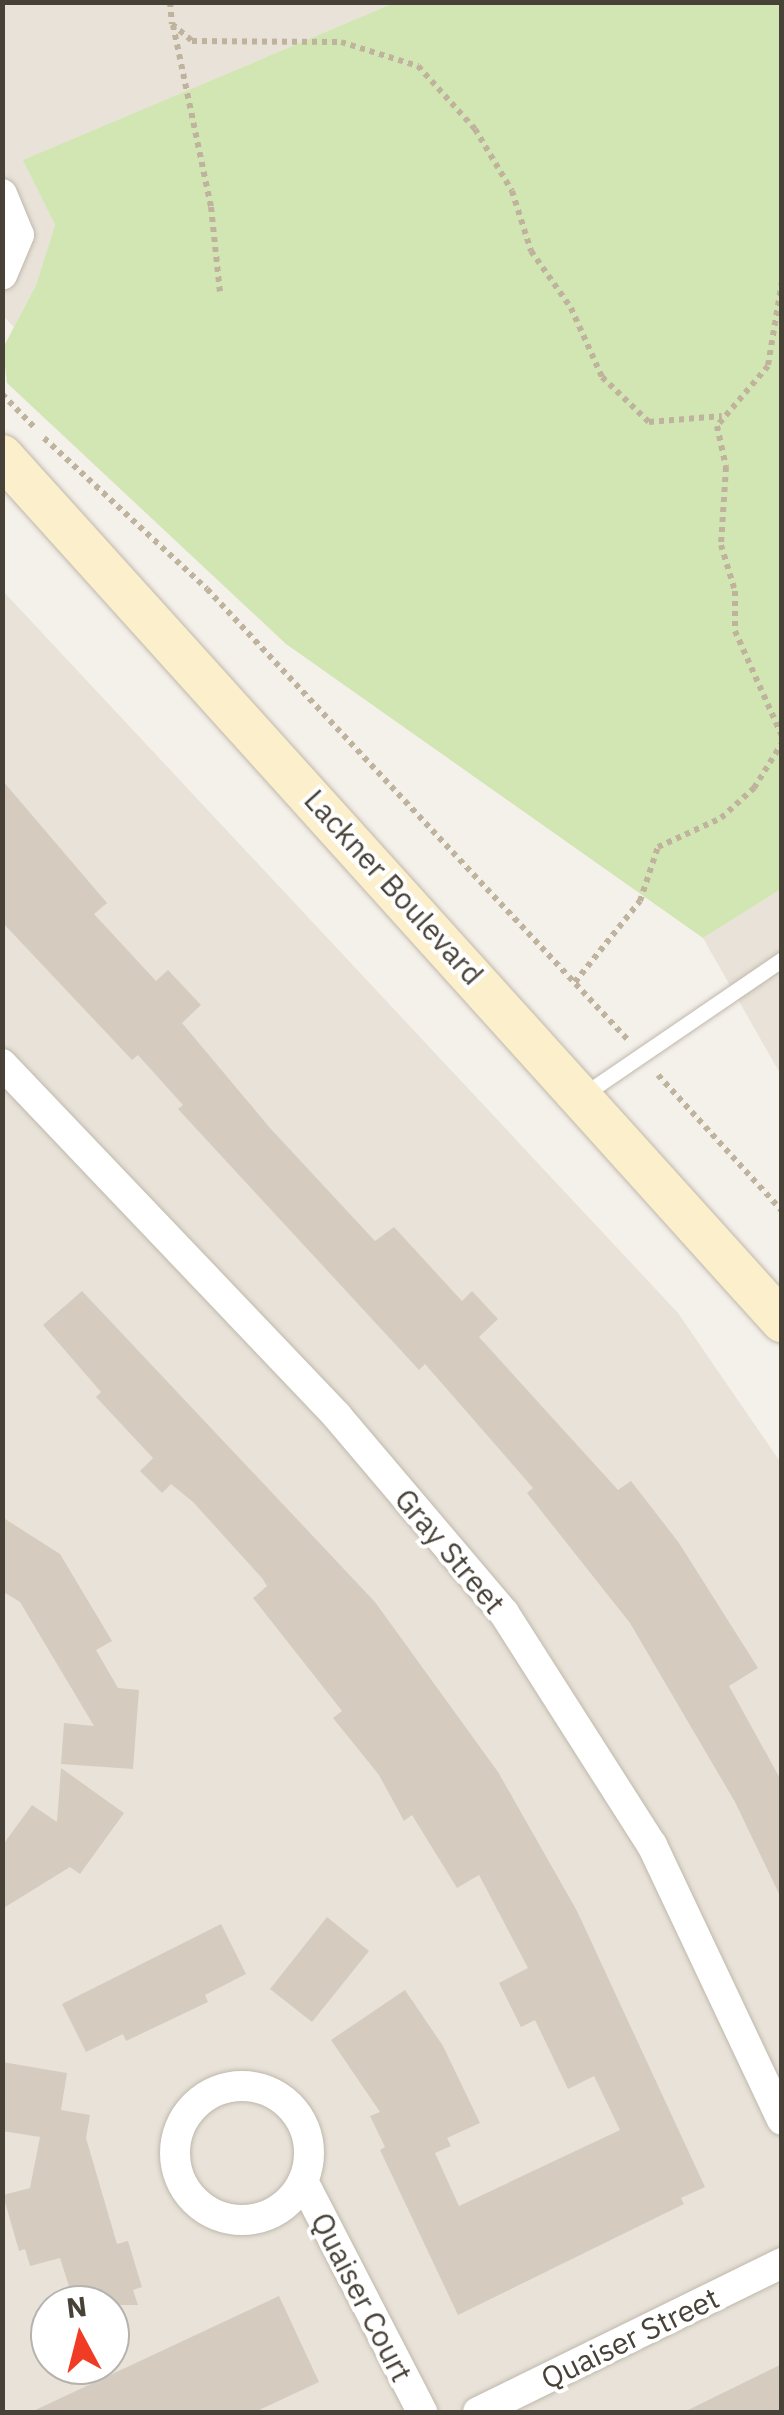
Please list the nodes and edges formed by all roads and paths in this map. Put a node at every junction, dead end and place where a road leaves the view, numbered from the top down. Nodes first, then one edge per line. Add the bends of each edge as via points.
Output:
1 (170, 2) edge
2 (172, 24) junction
3 (2, 194) edge
4 (2, 275) edge
5 (782, 282) edge
6 (220, 292) dead end
7 (2, 394) edge
8 (722, 416) junction
9 (2, 456) edge
10 (782, 740) edge
11 (782, 959) edge
12 (575, 982) junction
13 (640, 1054) junction
14 (2, 1064) edge
15 (583, 1095) junction
16 (782, 1211) edge
17 (782, 1321) edge
18 (782, 2120) edge
19 (303, 2181) junction
20 (782, 2263) edge
21 (422, 2412) edge
22 (478, 2412) edge

1 - 2 path
2 - 6 path via 208,190
2 - 8 path via 192,41 341,42 418,66 475,130 512,191 531,251 571,308 602,377 649,422
3 - 4 street via 19,235
5 - 8 path via 768,366
7 - 12 path via 82,479 207,589
8 - 10 path via 720,545 735,591 735,631
9 - 15 main road, Lackner Boulevard
10 - 12 path via 754,788 721,818 658,847 640,902
11 - 13 lane
12 - 13 path
13 - 15 lane
13 - 16 path
14 - 18 street, Gray Street via 337,1416 504,1613 652,1844
15 - 17 main road, Lackner Boulevard
19 - 19 street, Quaiser Court via 308,2144 298,2115 263,2089 212,2092 178,2128 176,2170 186,2191 216,2214 250,2220 271,2214
19 - 21 street, Quaiser Court
20 - 22 street, Quaiser Street

